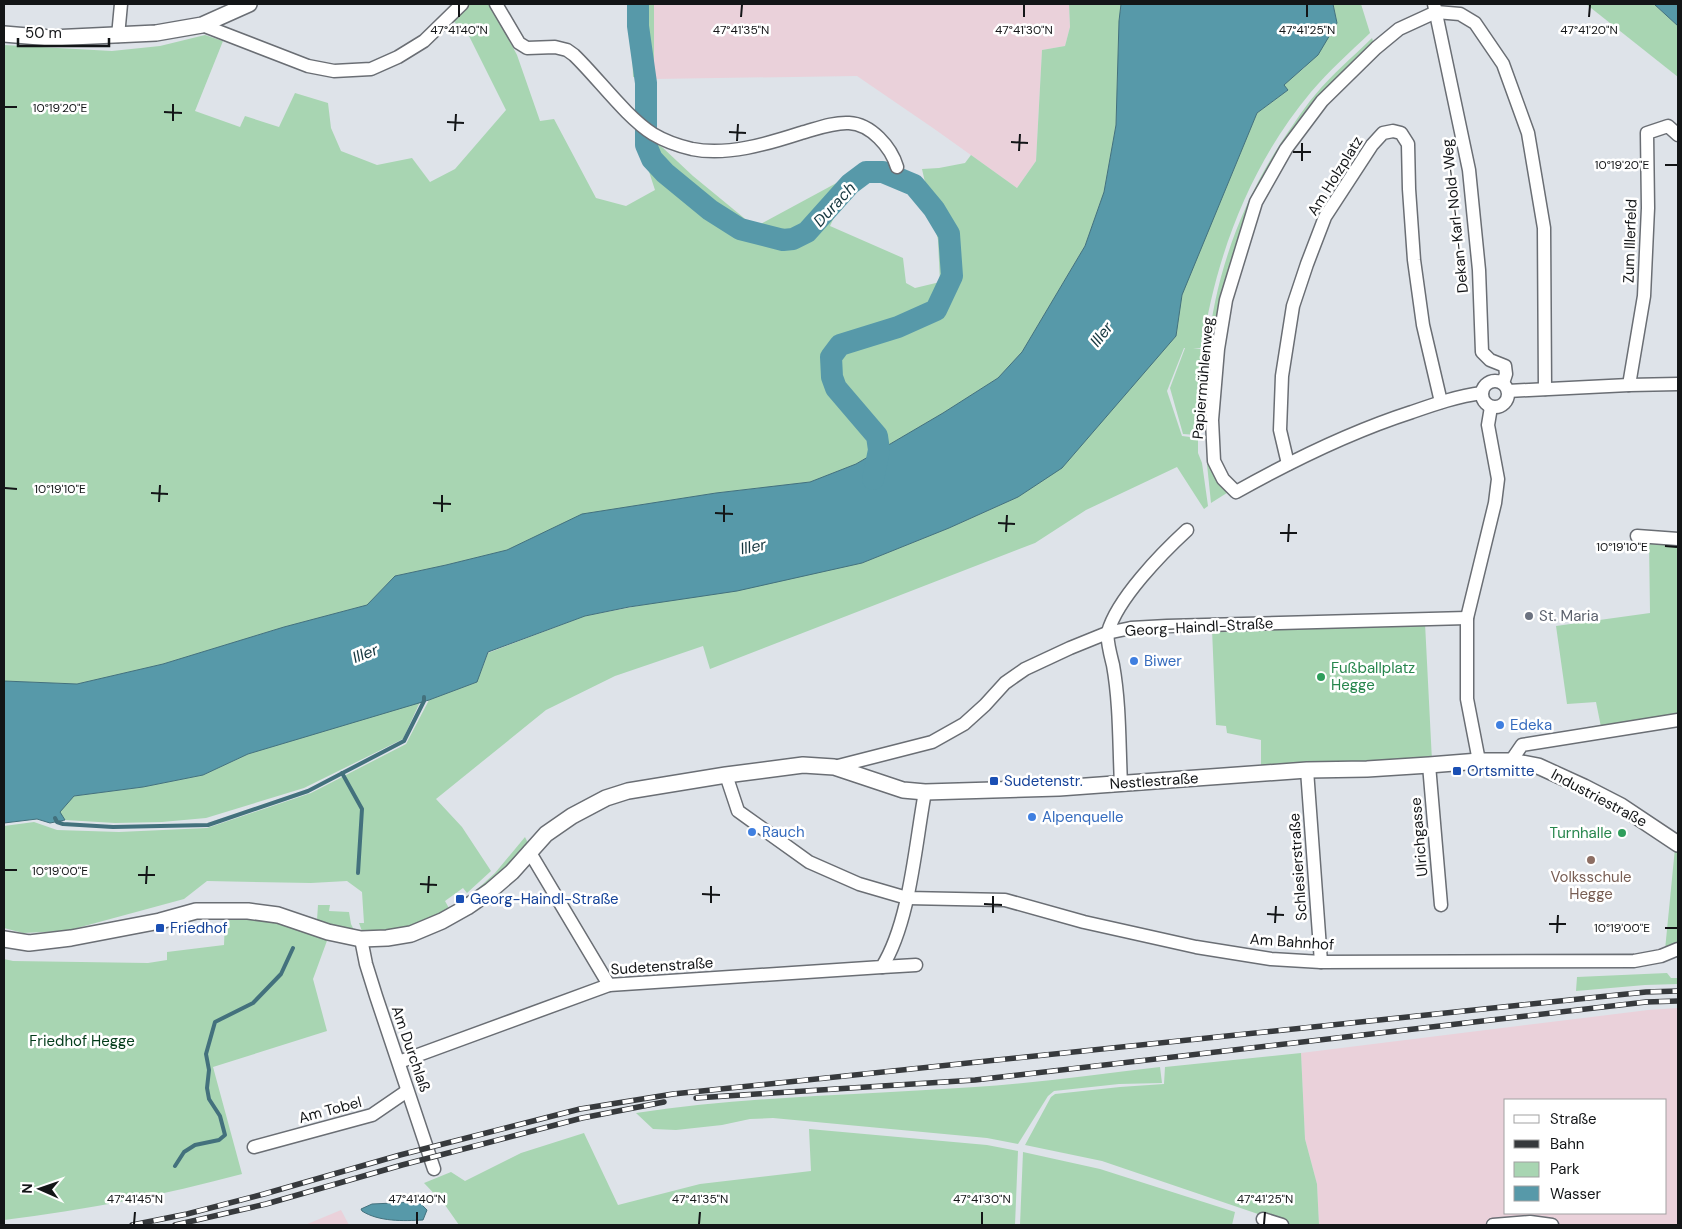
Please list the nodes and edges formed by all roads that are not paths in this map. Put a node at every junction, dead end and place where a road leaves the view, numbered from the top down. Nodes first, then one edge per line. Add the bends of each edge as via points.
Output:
1 (121, 4) edge
2 (248, 4) edge
3 (462, 4) edge
4 (496, 4) edge
5 (1435, 8) edge
6 (202, 25) junction
7 (4, 34) edge
8 (118, 36) junction
9 (1678, 135) edge
10 (897, 167) dead end
11 (1678, 384) edge
12 (1629, 385) junction
13 (1506, 387) junction
14 (1545, 389) junction
15 (1482, 393) junction
16 (1441, 402) junction
17 (1491, 407) junction
18 (1288, 464) junction
19 (1187, 530) dead end
20 (1636, 536) dead end
21 (1678, 539) edge
22 (1467, 618) junction
23 (1107, 633) junction
24 (1678, 720) edge
25 (1478, 761) junction
26 (1511, 762) junction
27 (1429, 766) junction
28 (834, 767) junction
29 (1307, 770) junction
30 (726, 775) junction
31 (1121, 784) junction
32 (925, 792) junction
33 (1678, 844) edge
34 (529, 852) junction
35 (907, 898) junction
36 (1441, 906) dead end
37 (4, 939) edge
38 (361, 939) junction
39 (1678, 949) edge
40 (1321, 962) junction
41 (916, 965) dead end
42 (882, 967) junction
43 (609, 985) junction
44 (399, 1062) junction
45 (407, 1091) junction
46 (254, 1147) dead end
47 (434, 1169) dead end
48 (1263, 1219) dead end
49 (1282, 1225) edge
50 (1494, 1225) edge
51 (1552, 1225) edge

1 - 8 street
2 - 6 street
3 - 6 street via 424,41 371,69 334,71 308,66
4 - 10 street via 518,44 526,48 567,50 652,134 692,149 715,151 745,148 849,123 860,125 883,142
5 - 13 street, Dekan-Karl-Nold-Weg via 1469,170 1479,270 1482,352 1504,366
5 - 14 street via 1460,14 1475,24 1503,64 1528,133 1544,228
5 - 18 street, Papiermühlenweg via 1399,29 1329,94 1286,149 1256,202 1226,300 1218,349 1212,420 1214,461 1223,479 1236,492
6 - 8 street
7 - 8 street via 51,38
9 - 12 street, Zum Illerfeld via 1668,126 1647,133 1644,296
11 - 12 street
12 - 14 street
13 - 14 street
13 - 15 street via 1498,381 1490,382
13 - 17 street via 1508,398 1504,404 1498,408
15 - 16 street
15 - 17 street via 1484,402
16 - 18 street via 1384,421
16 - 18 street, Am Holzplatz via 1423,325 1414,260 1408,144 1401,133 1393,131 1383,133 1372,145 1325,217 1293,306 1282,376 1280,430
17 - 22 street via 1488,425 1498,479 1496,503
19 - 23 street via 1155,562 1124,601
20 - 21 street
22 - 23 street, Georg-Haindl-Straße via 1149,627
22 - 25 street via 1467,699
23 - 28 street, Georg-Haindl-Straße via 1025,669 1005,682 964,724 932,742
23 - 31 street via 1118,719
24 - 26 street via 1522,744
25 - 26 street, Industriestraße
25 - 27 street, Nestlestraße
26 - 33 street, Industriestraße via 1538,766 1584,787 1621,806
27 - 29 street, Nestlestraße
27 - 36 street, Ulrichgasse
28 - 30 street, Georg-Haindl-Straße via 803,765
28 - 32 street, Nestlestraße via 903,790
29 - 31 street, Nestlestraße
29 - 40 street, Schlesierstraße
30 - 34 street, Georg-Haindl-Straße via 628,791 606,798 546,834
30 - 35 street, Am Bahnhof via 738,811 809,862 851,881
31 - 32 street, Nestlestraße
32 - 35 street
34 - 38 street, Georg-Haindl-Straße via 490,892 442,921 411,934
34 - 43 street
35 - 40 street, Am Bahnhof via 1005,900 1196,947 1271,959
35 - 42 street via 891,952
37 - 38 street, Georg-Haindl-Straße via 29,943 71,938 196,911 248,911 278,915
38 - 44 street, Am Durchlaß via 366,964
39 - 40 street, Am Bahnhof via 1634,961
41 - 42 street, Sudetenstraße
42 - 43 street, Sudetenstraße
43 - 44 street, Sudetenstraße
44 - 45 street, Am Durchlaß
45 - 46 street, Am Tobel via 372,1116
45 - 47 street, Am Durchlaß
48 - 49 street
50 - 51 street via 1530,1222

